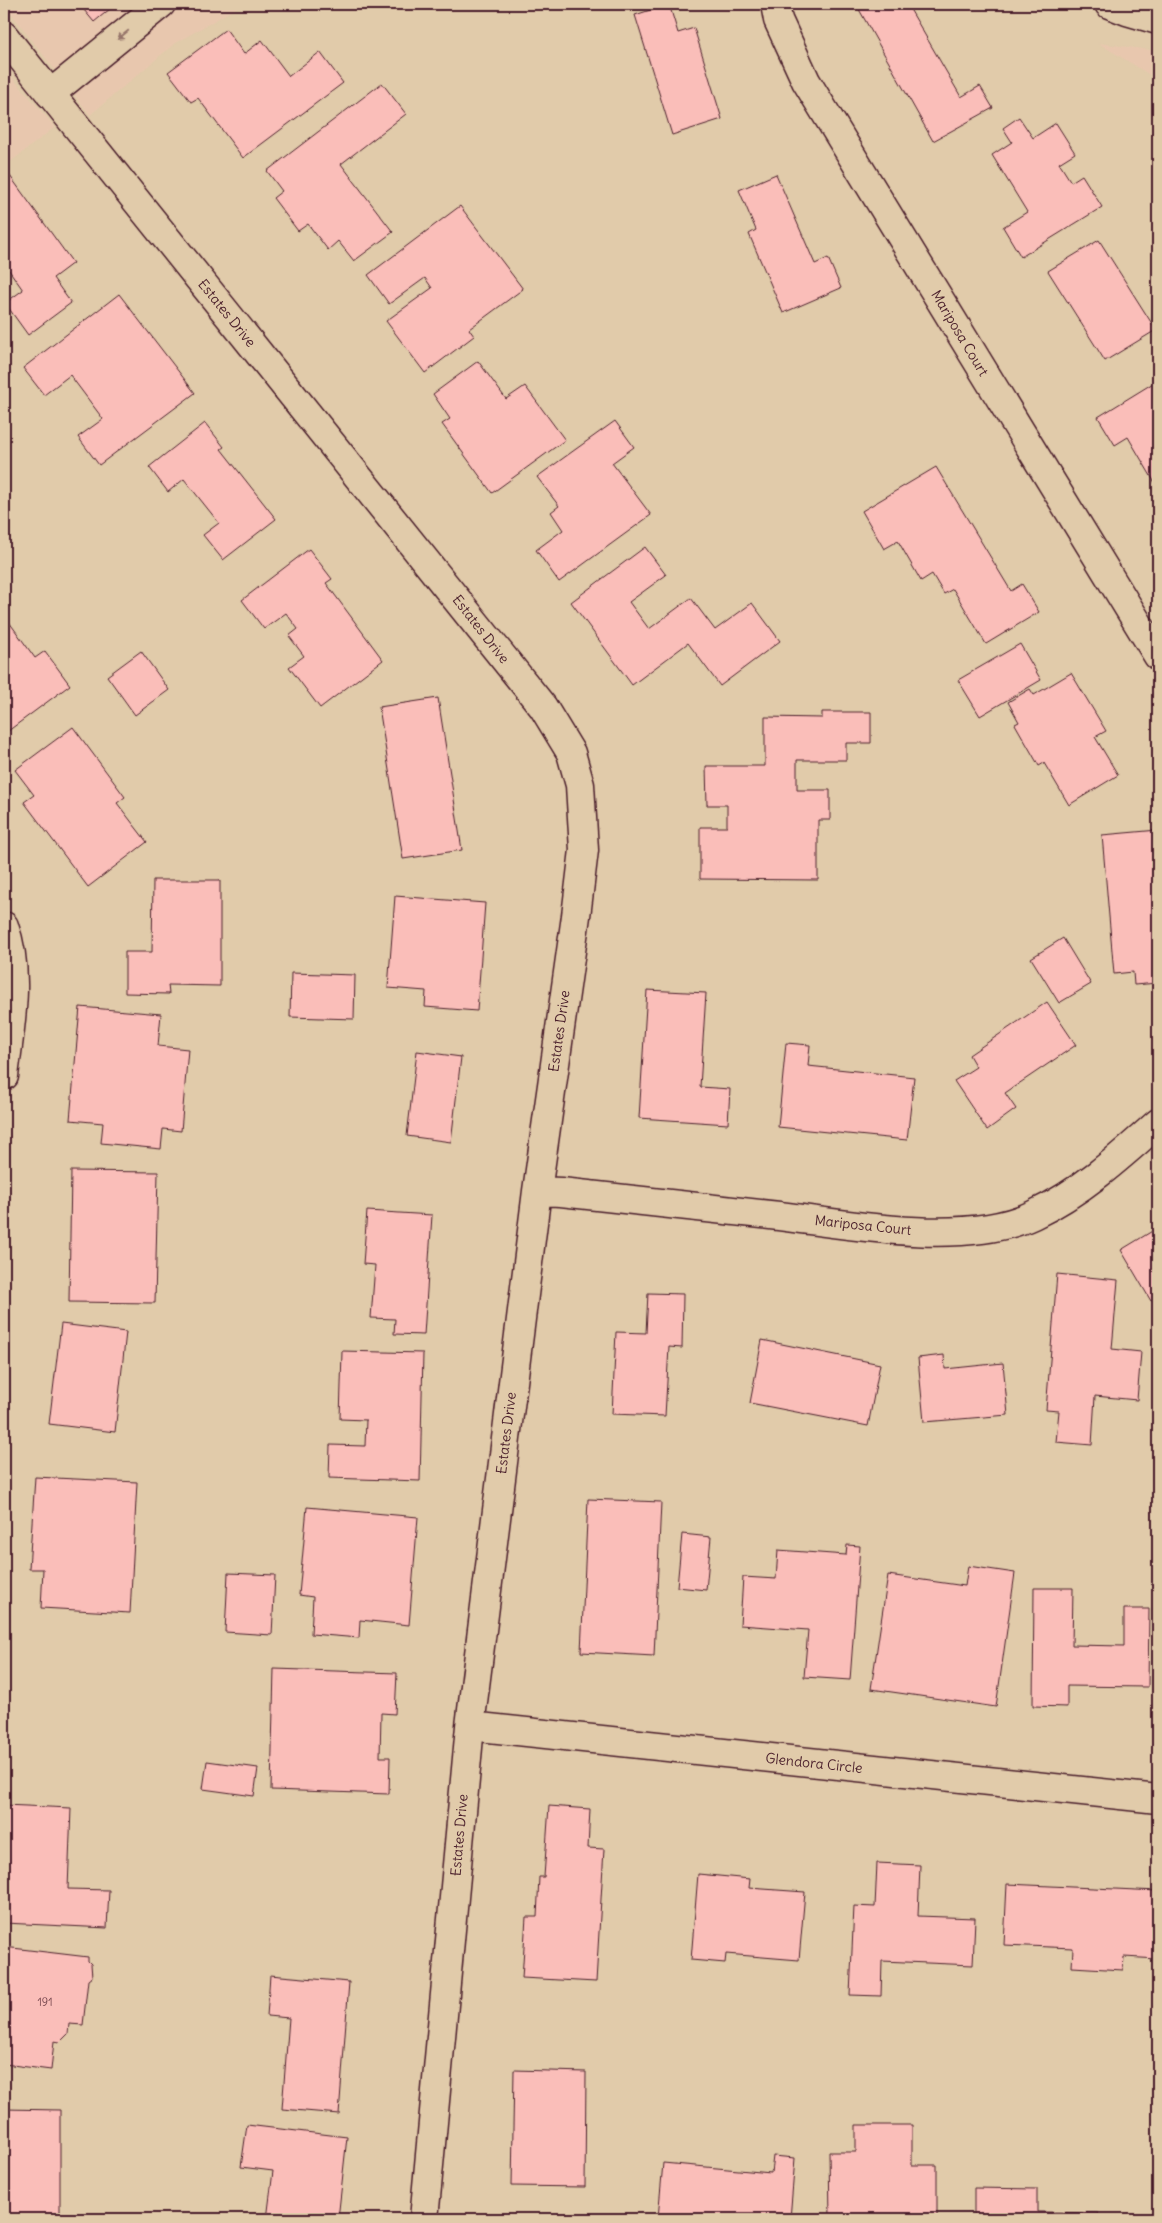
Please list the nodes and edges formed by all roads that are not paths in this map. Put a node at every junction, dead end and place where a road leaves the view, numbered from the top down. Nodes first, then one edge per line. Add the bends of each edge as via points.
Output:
1 (160, 4) edge
2 (775, 4) edge
3 (1109, 4) edge
4 (1158, 20) edge
5 (4, 36) edge
6 (50, 94) junction
7 (1158, 656) edge
8 (4, 926) edge
9 (4, 1076) edge
10 (1158, 1123) edge
11 (537, 1191) junction
12 (470, 1726) junction
13 (1158, 1799) edge
14 (424, 2219) edge

1 -> 6 street
2 - 7 street, Mariposa Court via 778,20 806,81
3 - 4 street
5 - 6 street, Estates Drive
6 - 11 street, Estates Drive via 543,707 571,754 580,785 584,850
8 - 9 street via 11,945 13,1000
10 - 11 street, Mariposa Court via 1085,1184 1033,1215 974,1230 935,1232 878,1227
11 - 12 street, Estates Drive
12 - 13 street, Glendora Circle
12 - 14 street, Estates Drive

